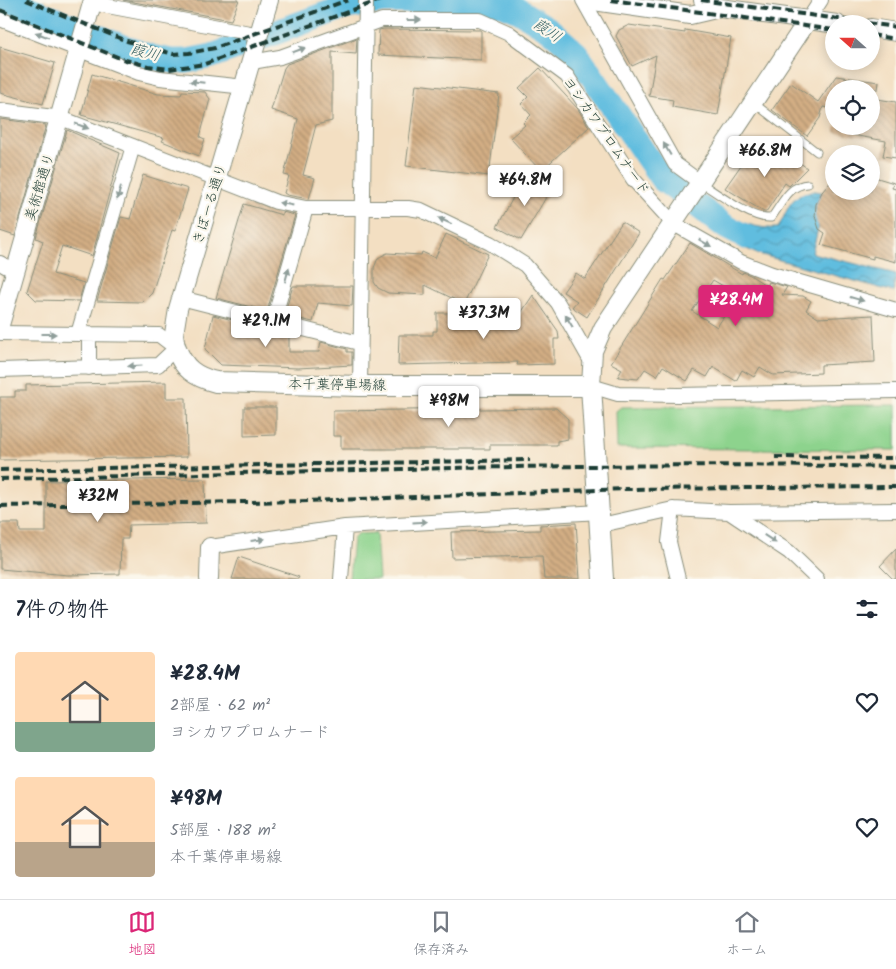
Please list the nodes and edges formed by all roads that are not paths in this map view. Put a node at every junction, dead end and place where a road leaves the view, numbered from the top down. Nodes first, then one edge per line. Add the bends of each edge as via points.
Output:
1 (269, 0) edge
2 (366, 0) edge
3 (583, 0) edge
4 (587, 0) edge
5 (703, 0) edge
6 (821, 0) edge
7 (93, 2) edge
8 (720, 8) junction
9 (0, 19) edge
10 (366, 19) junction
11 (808, 20) junction
12 (825, 22) edge
13 (880, 29) edge
14 (256, 31) junction
15 (896, 32) edge
16 (83, 37) junction
17 (252, 62) junction
18 (245, 87) junction
19 (753, 103) junction
20 (0, 110) edge
21 (61, 118) junction
22 (133, 146) junction
23 (817, 152) dead end
24 (218, 179) junction
25 (808, 184) dead end
26 (698, 188) junction
27 (362, 207) junction
28 (306, 208) junction
29 (678, 217) junction
30 (7, 267) edge
31 (181, 298) junction
32 (896, 310) edge
33 (273, 322) junction
34 (0, 325) edge
35 (0, 334) edge
36 (83, 334) junction
37 (360, 343) junction
38 (176, 348) junction
39 (592, 363) junction
40 (89, 368) junction
41 (0, 370) edge
42 (360, 386) junction
43 (591, 386) junction
44 (896, 391) edge
45 (673, 509) junction
46 (896, 510) edge
47 (729, 512) junction
48 (600, 519) junction
49 (345, 527) junction
50 (210, 547) joint
51 (209, 579) edge
52 (340, 579) edge
53 (603, 579) edge
54 (678, 579) edge
55 (818, 579) edge

1 - 14 street
2 - 10 street
26 -> 3 street via 675,164
4 - 8 street via 690,14
5 - 8 street
6 - 11 street
7 - 14 street
7 - 16 street, 美術館通り
8 - 11 street
16 -> 9 street
17 -> 10 street, ヨシカワプロムナード via 280,57
10 - 27 street
10 -> 29 street, ヨシカワプロムナード via 480,20 509,33 567,76 633,179
11 - 12 street
11 - 19 street
13 - 15 street
14 - 17 street, きぼーる通り
18 -> 16 street via 139,73
16 - 21 street, 美術館通り
17 - 18 street, きぼーる通り
18 - 24 street, きぼーる通り
19 - 23 lane
19 - 26 street
20 - 21 street
21 -> 22 street
21 - 30 street, 美術館通り
22 - 24 street
22 -> 36 street
28 -> 24 street via 276,202
24 - 31 street, きぼーる通り
25 - 26 lane via 791,190 771,218 765,219
26 - 29 street
27 - 28 street
27 - 37 street
39 -> 27 street via 558,304 525,265 490,242 421,210
33 -> 28 street
29 -> 32 street, ヨシカワプロムナード via 740,262
29 - 39 street via 603,328 593,351
30 - 34 street, 美術館通り
31 - 33 street
31 - 38 street, きぼーる通り via 174,321
33 - 37 street
35 -> 36 street
36 - 38 street via 159,335
36 - 40 street
37 - 42 street
38 -> 40 street via 158,365
38 - 42 main road, 本千葉停車場線 via 180,359 194,374 216,382
39 - 43 street
40 - 41 street
42 - 43 main road, 本千葉停車場線
43 - 44 street via 618,394 668,395
43 - 48 main road
45 - 47 street
45 - 48 street
45 - 54 street via 669,542
46 - 47 street
47 -> 55 street via 789,552
49 -> 48 street
48 - 53 main road
50 -> 49 street
49 - 52 street
50 - 51 street

